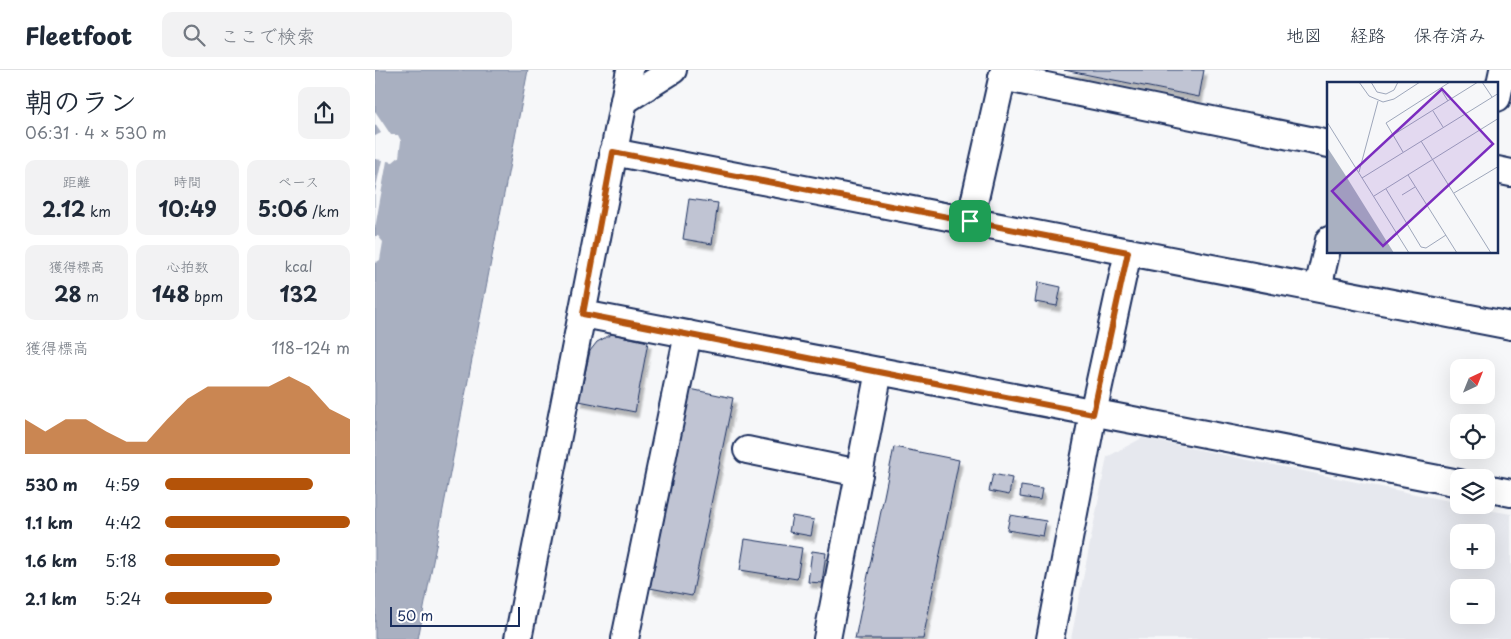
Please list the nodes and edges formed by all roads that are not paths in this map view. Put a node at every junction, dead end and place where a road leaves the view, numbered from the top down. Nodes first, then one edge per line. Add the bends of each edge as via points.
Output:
1 (629, 70) edge
2 (673, 70) edge
3 (1503, 70) edge
4 (1003, 73) edge
5 (1499, 89) edge
6 (624, 101) junction
7 (1327, 144) edge
8 (613, 152) junction
9 (970, 221) junction
10 (1327, 249) edge
11 (1128, 252) junction
12 (1318, 288) junction
13 (583, 314) junction
14 (1511, 326) edge
15 (688, 334) junction
16 (879, 371) junction
17 (1093, 414) junction
18 (747, 450) dead end
19 (859, 473) junction
20 (1450, 481) edge
21 (1495, 489) edge
22 (1511, 492) edge
23 (518, 639) edge
24 (625, 639) edge
25 (827, 639) edge
26 (1050, 639) edge

1 - 6 lane
2 - 6 lane
3 - 5 lane
4 - 7 lane
4 - 9 lane
6 - 8 lane
8 - 9 lane
8 - 13 lane
9 - 11 lane
10 - 12 lane
11 - 12 lane
11 - 17 lane
12 - 14 lane
13 - 15 lane
13 - 23 lane
15 - 16 lane
15 - 24 lane
16 - 17 lane
16 - 19 lane
17 - 20 lane
17 - 26 lane
18 - 19 lane
19 - 25 lane
21 - 22 lane

